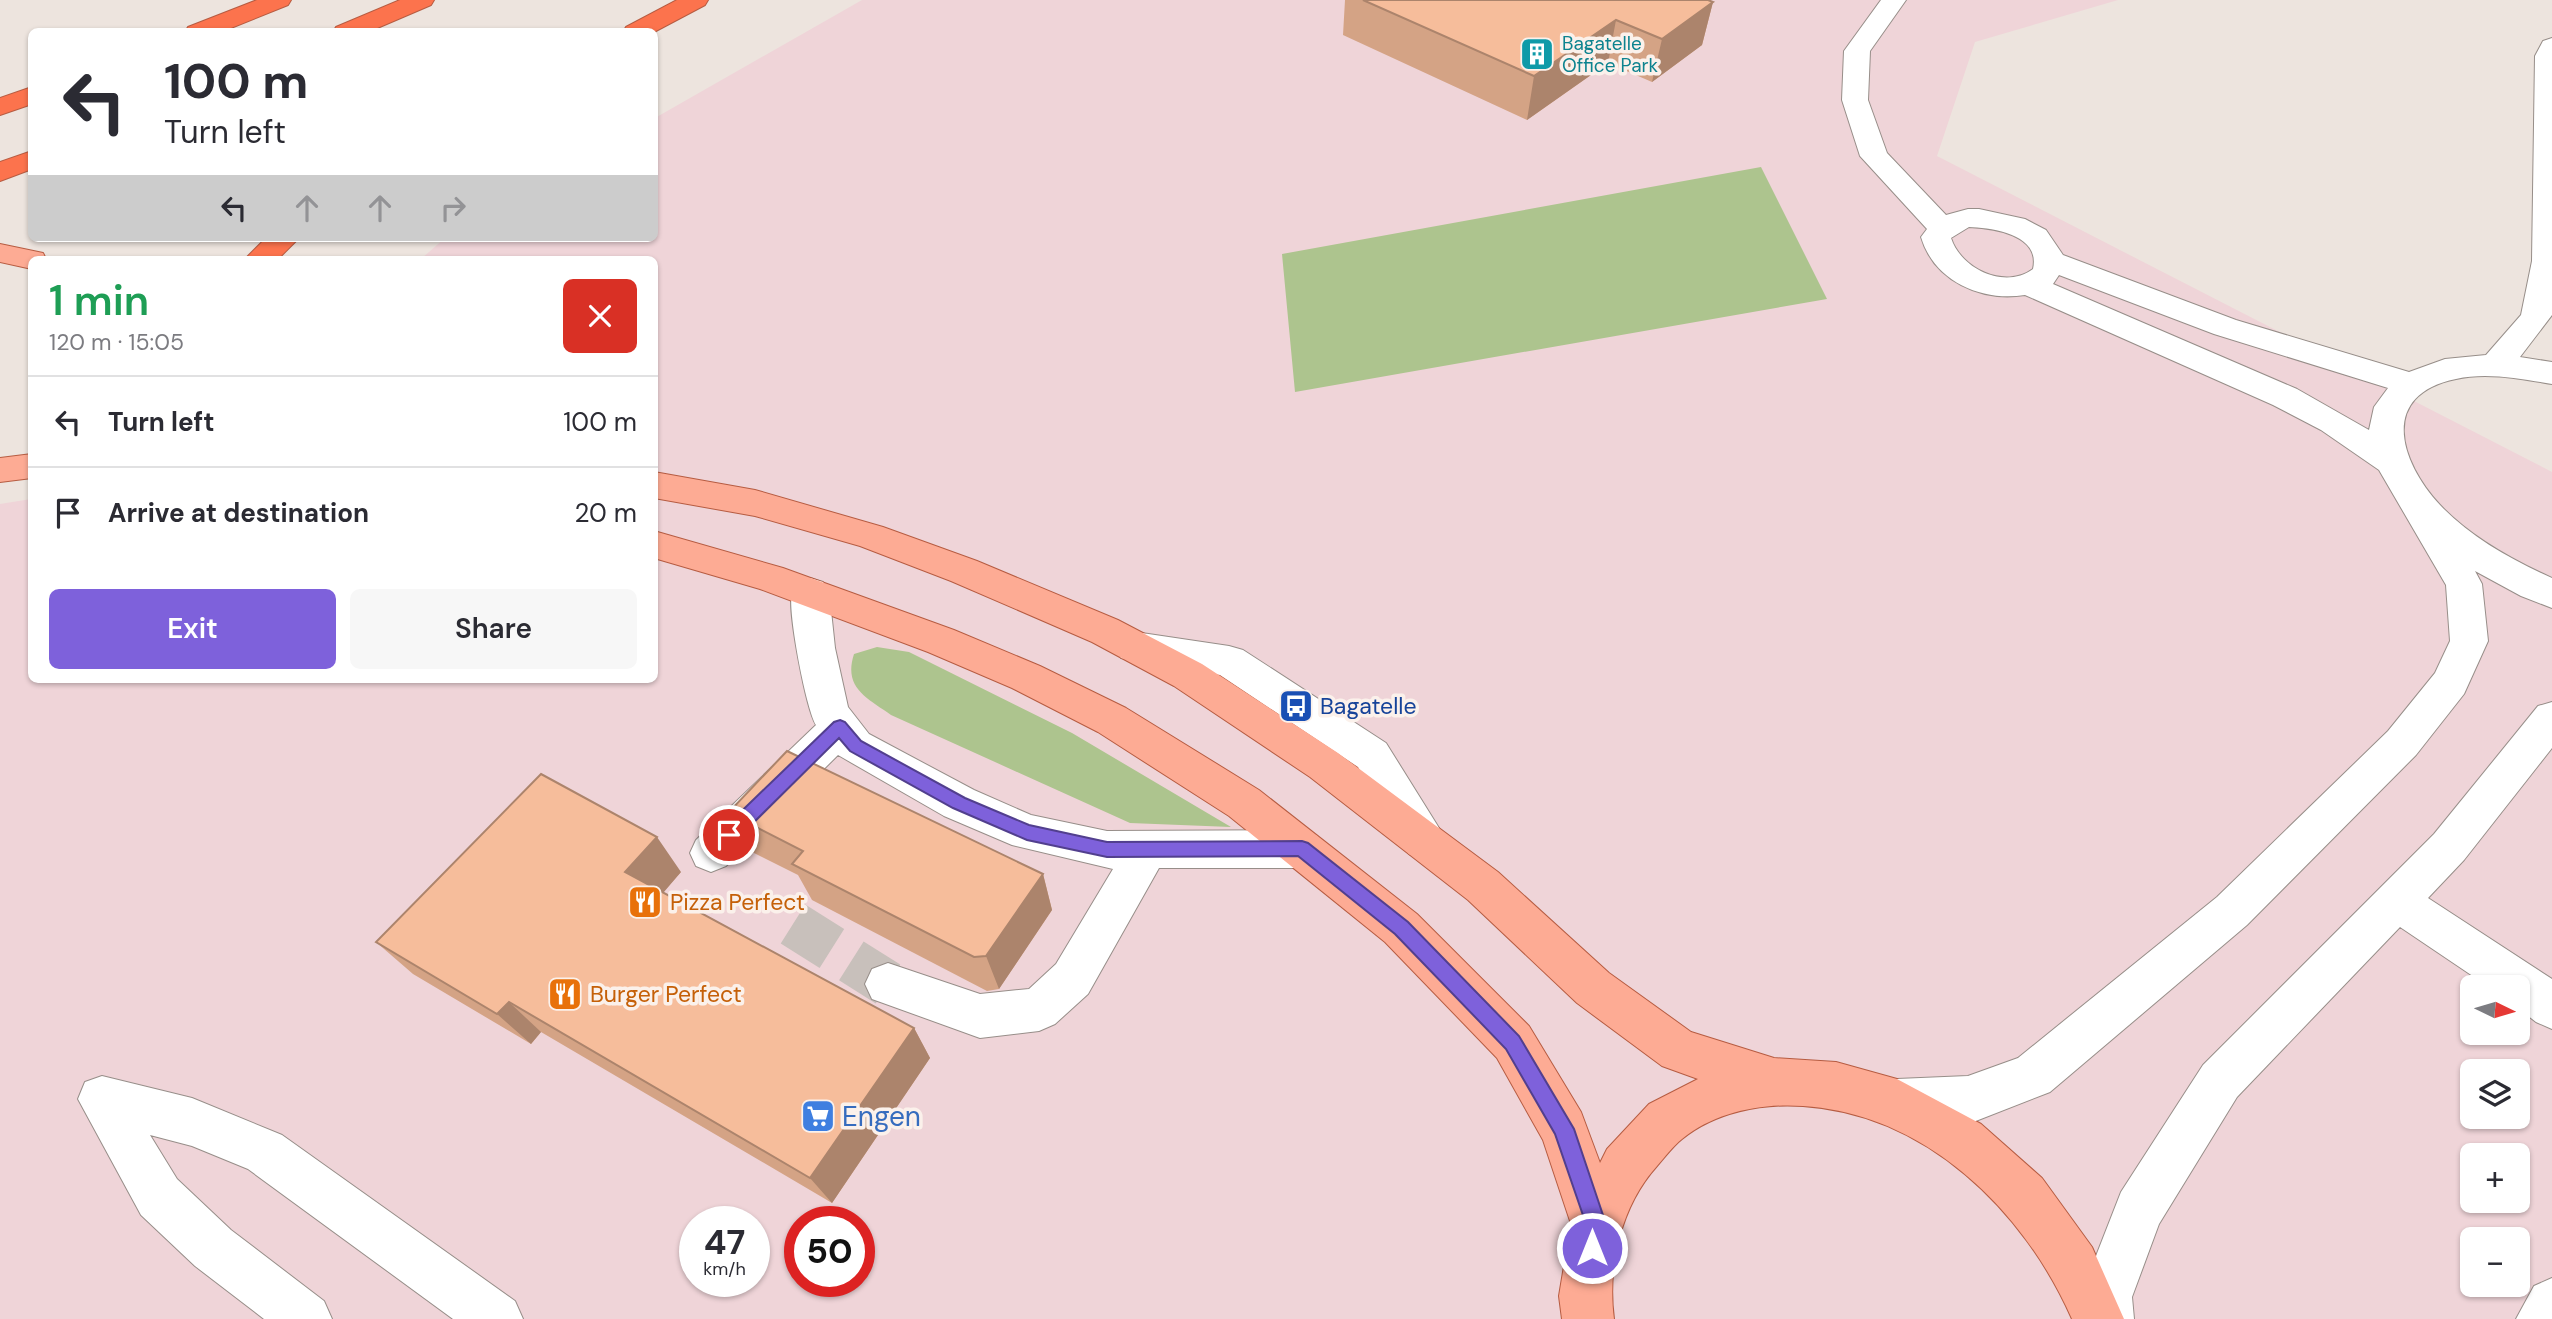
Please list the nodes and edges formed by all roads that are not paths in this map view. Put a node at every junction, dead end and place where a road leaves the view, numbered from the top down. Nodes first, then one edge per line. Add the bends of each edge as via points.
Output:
1 (279, 0) edge
2 (422, 0) edge
3 (696, 0) edge
4 (1894, 0) edge
5 (207, 28) edge
6 (355, 28) edge
7 (643, 28) edge
8 (2552, 47) edge
9 (28, 96) edge
10 (0, 107) edge
11 (28, 161) edge
12 (0, 172) edge
13 (1942, 228) junction
14 (279, 242) edge
15 (0, 253) edge
16 (263, 256) edge
17 (28, 259) edge
18 (2050, 261) junction
19 (2549, 265) edge
20 (2027, 284) junction
21 (2495, 366) junction
22 (2552, 373) edge
23 (2411, 384) junction
24 (2390, 461) junction
25 (658, 486) edge
26 (2417, 503) junction
27 (658, 545) edge
28 (810, 592) junction
29 (2552, 594) edge
30 (2552, 718) edge
31 (840, 726) junction
32 (1148, 849) junction
33 (1302, 849) junction
34 (711, 853) dead end
35 (2395, 900) junction
36 (888, 984) tunnel mouth
37 (2552, 1007) edge
38 (1774, 1081) junction
39 (1897, 1103) junction
40 (1596, 1224) junction
41 (2552, 1304) edge
42 (306, 1319) edge
43 (497, 1319) edge
44 (1588, 1319) edge
45 (2098, 1319) edge
46 (2108, 1319) edge
47 (2542, 1319) edge

1 - 5 highway
2 - 6 highway
3 - 7 highway
4 - 13 street via 1857,51 1855,100 1874,156
8 - 19 street via 2548,57
9 - 10 highway
11 - 12 highway
13 - 18 street via 1968,218 2005,222 2037,238
13 - 20 street via 1936,237 1937,248 1956,270 1991,284
14 - 16 highway
15 - 17 main road
18 - 20 street via 2048,271
18 - 23 street via 2225,327
19 - 21 street via 2536,317
20 - 24 street via 2285,397 2333,422
21 - 22 street
21 - 23 street via 2447,369
23 - 24 street via 2393,401 2384,423
24 - 26 street
25 - 38 main road via 755,503 870,536 1090,624 1188,675 1324,765 1483,886 1593,988 1678,1050
26 - 29 street via 2463,546
26 - 39 street via 2464,584 2469,641 2450,683 2402,743 2232,911 2033,1076 1968,1100
27 - 28 main road
28 - 31 street via 829,713
28 - 33 main road via 965,651 1112,720 1244,803
30 - 35 street via 2449,847
31 - 32 street via 855,746 959,803 1027,832 1107,850
31 - 34 street
32 - 33 street
32 - 36 street via 1073,979 1039,1009 980,1016
33 - 40 main road via 1401,928 1513,1042 1564,1129
35 - 37 street
35 - 46 street via 2220,1081 2139,1210 2106,1297
38 - 39 main road via 1836,1085
38 - 40 main road via 1719,1093 1666,1121 1624,1166
39 - 45 main road via 1964,1141 2024,1196 2074,1265
40 - 44 main road via 1585,1296
41 - 47 street
42 - 43 street via 213,1248 159,1197 102,1099 192,1122 265,1152

